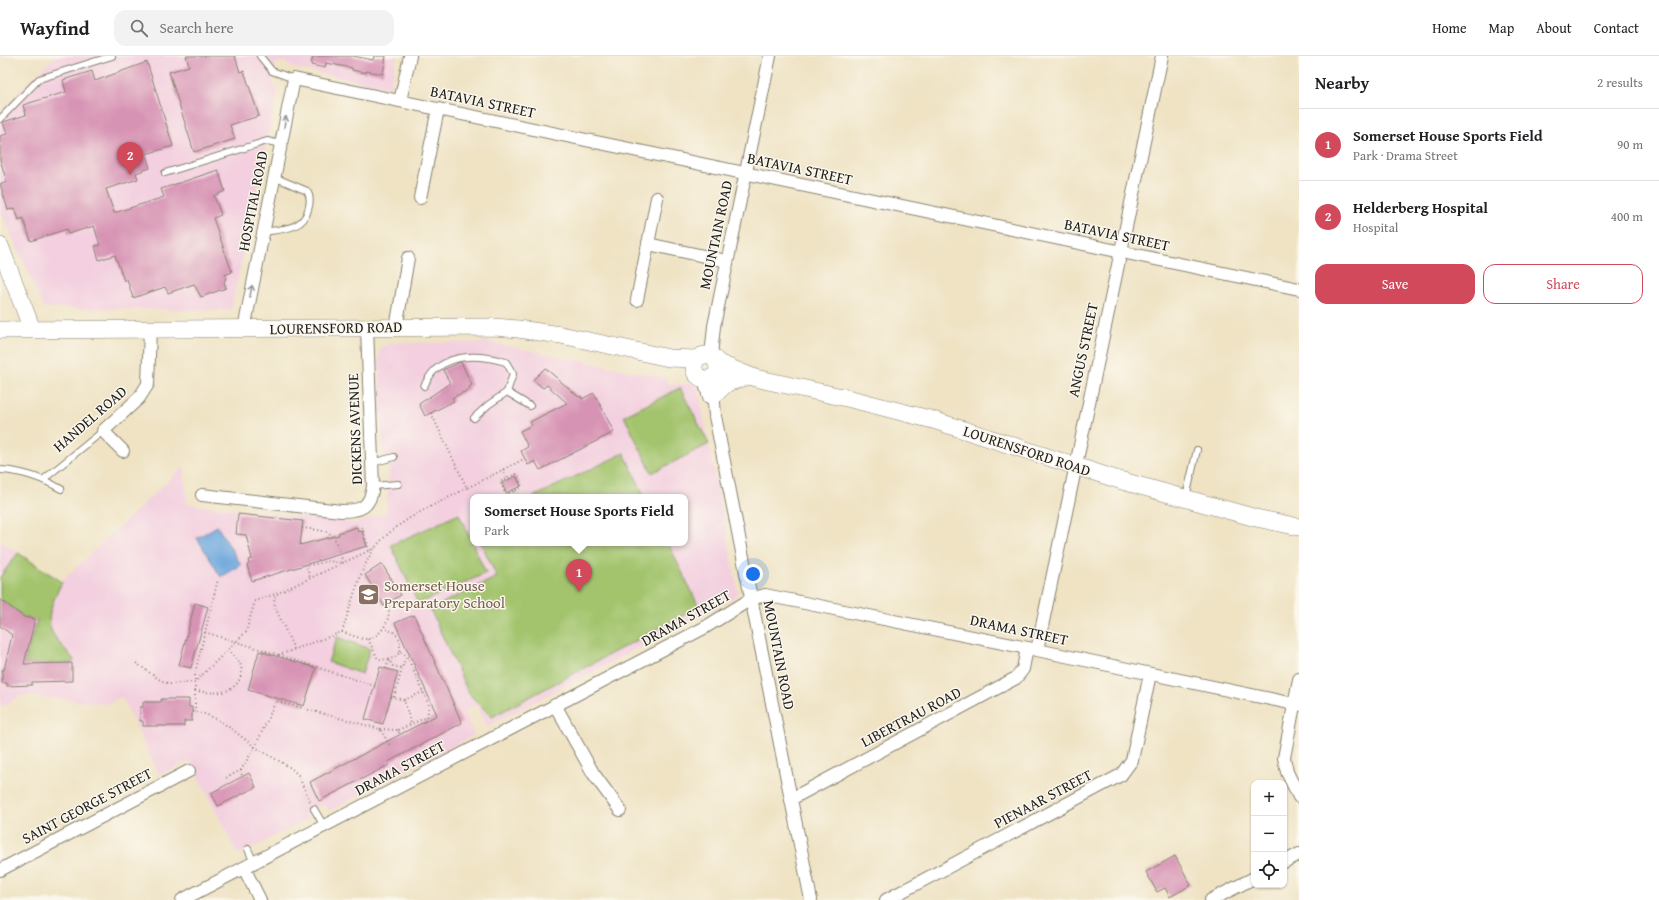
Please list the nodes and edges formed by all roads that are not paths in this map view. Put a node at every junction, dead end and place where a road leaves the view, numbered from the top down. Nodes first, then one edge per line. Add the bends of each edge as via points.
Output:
1 (112, 56) edge
2 (260, 56) edge
3 (410, 56) edge
4 (770, 56) edge
5 (1162, 56) edge
6 (294, 79) junction
7 (400, 101) junction
8 (438, 109) junction
9 (0, 119) edge
10 (281, 144) junction
11 (165, 173) dead end
12 (745, 174) junction
13 (274, 177) junction
14 (420, 198) dead end
15 (657, 198) dead end
16 (263, 232) junction
17 (648, 244) junction
18 (0, 248) edge
19 (1120, 252) junction
20 (408, 258) dead end
21 (727, 261) junction
22 (1299, 289) edge
23 (637, 300) dead end
24 (367, 328) junction
25 (396, 328) junction
26 (32, 329) junction
27 (150, 329) junction
28 (244, 329) junction
29 (0, 330) edge
30 (706, 367) junction
31 (750, 377) junction
32 (424, 386) dead end
33 (507, 392) junction
34 (713, 396) junction
35 (530, 406) dead end
36 (715, 416) junction
37 (474, 418) dead end
38 (103, 431) junction
39 (1197, 450) dead end
40 (123, 451) dead end
41 (394, 457) dead end
42 (372, 463) junction
43 (1075, 467) junction
44 (0, 470) edge
45 (44, 479) junction
46 (398, 484) dead end
47 (373, 486) junction
48 (61, 489) dead end
49 (202, 495) dead end
50 (1186, 498) junction
51 (1299, 526) edge
52 (751, 599) junction
53 (1032, 649) junction
54 (1150, 674) junction
55 (1299, 679) edge
56 (555, 705) junction
57 (1296, 705) edge
58 (189, 771) dead end
59 (1299, 797) edge
60 (791, 799) junction
61 (312, 806) road end
62 (620, 810) dead end
63 (324, 826) junction
64 (248, 849) dead end
65 (1299, 854) edge
66 (1287, 860) edge
67 (249, 865) junction
68 (0, 870) edge
69 (1251, 880) edge
70 (182, 900) edge
71 (260, 900) edge
72 (811, 900) edge
73 (886, 900) edge
74 (1211, 900) edge

1 - 9 lane via 39,79
2 - 6 lane via 272,72
3 - 7 street
4 - 12 street, MOUNTAIN ROAD
5 - 19 street, ANGUS STREET
6 - 7 street, BATAVIA STREET
10 -> 6 street, HOSPITAL ROAD
7 - 8 street, BATAVIA STREET
8 - 12 street, BATAVIA STREET
8 - 14 street
10 - 11 lane via 267,141
10 - 13 street, HOSPITAL ROAD
12 - 19 street, BATAVIA STREET
12 - 21 street, MOUNTAIN ROAD
13 - 16 street, HOSPITAL ROAD
13 - 16 lane via 307,191 310,205 306,217 299,224
15 - 17 street
28 -> 16 street, HOSPITAL ROAD
17 - 21 street
17 - 23 street
18 - 26 street
19 - 22 street, BATAVIA STREET
19 - 43 street, ANGUS STREET
20 - 25 street
21 - 30 street, MOUNTAIN ROAD
24 - 25 street, LOURENSFORD ROAD
24 - 28 street, LOURENSFORD ROAD
24 - 42 street, DICKENS AVENUE
25 - 30 street, LOURENSFORD ROAD via 524,329
26 - 27 street, LOURENSFORD ROAD
26 - 29 street, LOURENSFORD ROAD
27 - 28 street, LOURENSFORD ROAD
27 - 38 street, HANDEL ROAD via 148,384 139,398
30 - 31 street, LOURENSFORD ROAD
30 - 34 street, MOUNTAIN ROAD
30 - 36 street, MOUNTAIN ROAD
31 - 34 street via 727,383
31 - 43 street, LOURENSFORD ROAD via 933,420
32 - 33 lane via 434,371 444,364 462,357 476,356 506,362 513,374
33 - 35 lane
33 - 37 lane
34 - 36 street, MOUNTAIN ROAD
36 - 52 street, MOUNTAIN ROAD
38 - 40 street
38 - 45 lane, HANDEL ROAD
39 - 50 lane
41 - 42 lane
42 - 47 street, DICKENS AVENUE
43 - 50 street, LOURENSFORD ROAD
43 - 53 street, ANGUS STREET
44 - 45 lane
45 - 48 lane
46 - 47 lane
47 - 49 street, DICKENS AVENUE via 366,504 352,511
50 - 51 street, LOURENSFORD ROAD via 1256,518
52 - 53 street, DRAMA STREET via 771,596
52 - 56 street, DRAMA STREET via 704,628
52 - 60 street, MOUNTAIN ROAD
53 - 54 street, DRAMA STREET
53 - 60 street, LIBERTRAU ROAD via 1016,678
54 - 57 street, DRAMA STREET
54 - 73 street, PIENAAR STREET via 1132,760 1121,774
55 - 57 street
56 - 62 street via 593,773
56 - 63 street, DRAMA STREET
57 - 59 street via 1284,758 1287,772
58 - 68 street, SAINT GEORGE STREET
60 - 72 street, MOUNTAIN ROAD
61 - 63 lane
63 - 67 street, DRAMA STREET
64 - 67 lane
65 - 66 street
67 - 70 street, DRAMA STREET
67 - 71 street
69 - 74 street

